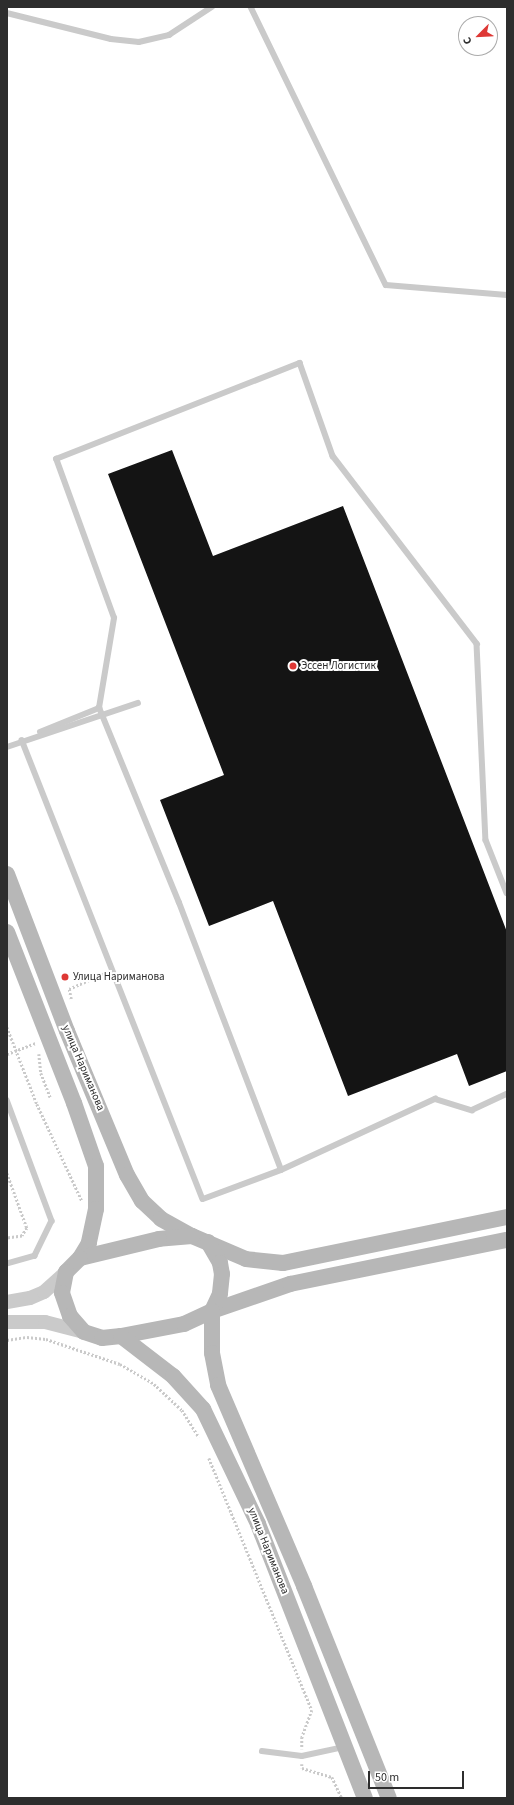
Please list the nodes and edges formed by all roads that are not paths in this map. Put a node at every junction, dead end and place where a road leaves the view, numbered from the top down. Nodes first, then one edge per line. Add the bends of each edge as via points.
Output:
1 (211, 7) edge
2 (251, 7) edge
3 (7, 13) edge
4 (507, 295) edge
5 (138, 702) dead end
6 (99, 708) junction
7 (22, 740) junction
8 (7, 747) edge
9 (7, 874) edge
10 (507, 893) edge
11 (7, 932) edge
12 (507, 1094) edge
13 (7, 1100) edge
14 (281, 1170) junction
15 (507, 1218) edge
16 (192, 1236) junction
17 (507, 1240) edge
18 (208, 1242) junction
19 (80, 1258) junction
20 (7, 1264) edge
21 (66, 1272) junction
22 (7, 1302) edge
23 (212, 1311) junction
24 (7, 1322) edge
25 (84, 1332) junction
26 (121, 1336) junction
27 (344, 1747) junction
28 (262, 1751) dead end
29 (365, 1798) edge
30 (389, 1798) edge

1 - 3 lane via 169,35 139,42 111,39
2 - 4 lane via 386,285
5 - 8 lane
6 - 7 lane
6 - 10 lane via 114,618 56,459 300,364 334,456 477,644 486,840
6 - 14 lane via 179,903
7 - 8 lane
7 - 14 lane via 203,1199
9 - 16 main road, улица Нариманова via 67,1031 127,1175 142,1201 161,1219
11 - 19 main road, улица Нариманова via 96,1166 96,1209 88,1243
12 - 14 lane via 472,1110 435,1099
13 - 20 lane via 52,1221 35,1256
15 - 18 main road via 283,1263 246,1259
16 - 18 main road
16 - 19 main road via 131,1244
17 - 23 main road via 290,1284
18 - 23 main road via 220,1263 222,1274 220,1294
19 - 21 main road
21 - 22 street via 44,1292 30,1298
21 - 25 main road via 62,1294 76,1325
23 - 26 main road via 184,1324
23 - 30 main road, улица Нариманова via 212,1353 218,1385 304,1586
24 - 25 street via 46,1322
25 - 26 main road via 102,1338
26 - 27 main road, улица Нариманова via 173,1376 204,1410 258,1524
27 - 28 lane via 302,1756
27 - 29 main road, улица Нариманова

